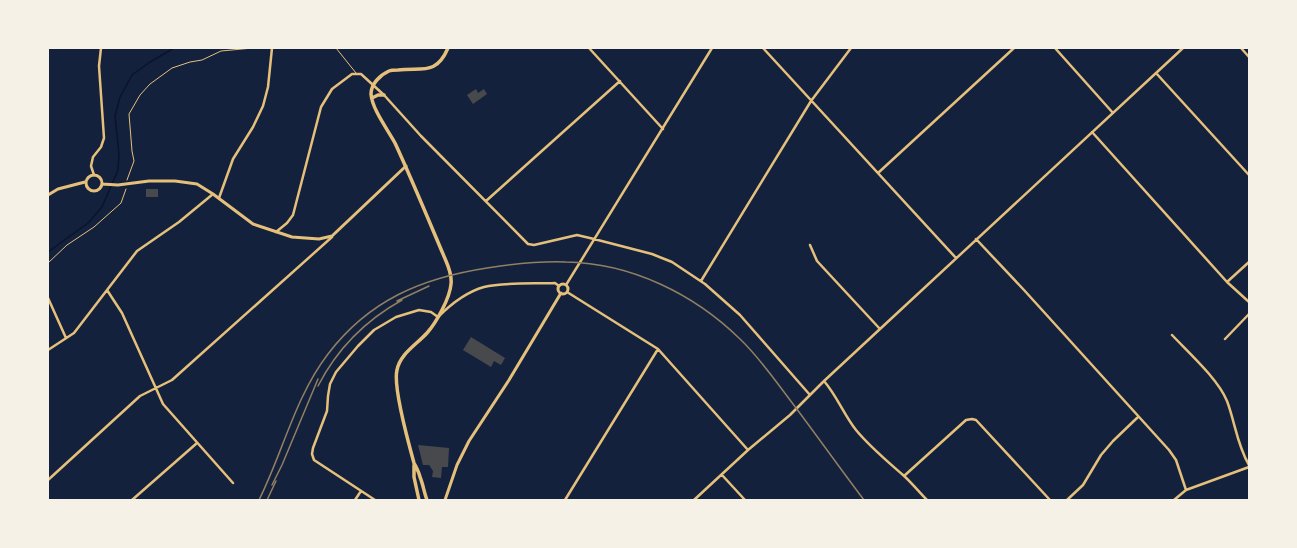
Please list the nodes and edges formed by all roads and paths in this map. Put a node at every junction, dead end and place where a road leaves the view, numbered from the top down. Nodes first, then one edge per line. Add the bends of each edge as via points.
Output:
1 (101, 48) edge
2 (253, 48) edge
3 (272, 48) edge
4 (336, 48) edge
5 (448, 48) edge
6 (589, 48) edge
7 (712, 48) edge
8 (762, 48) edge
9 (851, 48) edge
10 (1014, 48) edge
11 (1055, 48) edge
12 (1183, 48) edge
13 (1241, 48) edge
14 (1249, 57) edge
15 (1156, 73) junction
16 (357, 74) junction
17 (620, 81) junction
18 (374, 84) junction
19 (384, 95) junction
20 (372, 98) junction
21 (811, 101) junction
22 (1113, 113) junction
23 (663, 128) junction
24 (1092, 132) junction
25 (406, 166) junction
26 (878, 173) junction
27 (94, 175) junction
28 (1249, 175) edge
29 (85, 182) junction
30 (102, 184) junction
31 (127, 184) junction
32 (213, 194) junction
33 (48, 195) edge
34 (219, 198) junction
35 (486, 201) junction
36 (276, 232) junction
37 (332, 236) junction
38 (594, 239) junction
39 (976, 239) junction
40 (810, 245) dead end
41 (956, 258) junction
42 (1249, 262) edge
43 (48, 263) edge
44 (701, 281) junction
45 (1227, 282) junction
46 (566, 285) junction
47 (559, 286) junction
48 (107, 290) junction
49 (567, 292) junction
50 (561, 294) junction
51 (48, 298) edge
52 (1249, 302) edge
53 (1249, 314) edge
54 (438, 317) junction
55 (880, 329) junction
56 (1172, 335) dead end
57 (66, 338) junction
58 (1225, 339) dead end
59 (658, 349) junction
60 (48, 350) edge
61 (824, 381) junction
62 (156, 389) junction
63 (810, 395) junction
64 (1138, 417) junction
65 (197, 443) junction
66 (748, 450) junction
67 (414, 464) junction
68 (1249, 466) edge
69 (722, 475) junction
70 (904, 476) junction
71 (48, 480) edge
72 (233, 483) dead end
73 (1186, 490) junction
74 (361, 491) junction
75 (132, 500) edge
76 (355, 500) edge
77 (375, 500) edge
78 (419, 500) edge
79 (427, 500) edge
80 (445, 500) edge
81 (565, 500) edge
82 (694, 500) edge
83 (745, 500) edge
84 (927, 500) edge
85 (1050, 500) edge
86 (1067, 500) edge
87 (1174, 500) edge

1 - 27 street via 99,66 104,138 93,157 91,166
2 - 31 path via 221,51 202,60 172,68 150,84 129,114 134,161
3 - 34 street via 268,87 263,106 233,159
4 - 16 lane
5 - 18 main road via 444,59 432,68 389,71
6 - 17 street
7 - 23 street
8 - 21 street
9 - 21 street
10 - 26 street
11 - 22 street
12 - 15 street
13 - 14 street
15 - 22 street
15 - 28 street
16 - 18 street via 361,74
16 - 36 street via 352,74 332,89 320,107 293,215
17 - 23 street
17 - 35 street
18 - 19 street
18 - 20 main road
19 - 20 main road
19 - 35 street
20 - 25 main road
21 - 26 street
21 - 44 street
22 - 24 street
23 - 38 street
24 - 39 street
24 - 45 street
25 - 37 street
25 - 54 main road via 451,275 448,297
26 - 41 street
27 - 29 street via 88,177
27 - 30 street via 100,177
29 - 30 street via 88,189 93,192 100,189
29 - 33 street via 58,189
30 - 31 street
31 - 32 street via 175,181 197,184
31 - 43 path via 121,203
32 - 34 street
32 - 48 street via 137,251
34 - 36 street via 252,224
35 - 38 street via 528,244 534,245 576,235
36 - 37 street via 310,239
37 - 62 street via 172,380
38 - 44 street via 652,254 672,262
38 - 46 street
39 - 41 street
39 - 64 street
40 - 55 street via 817,261
41 - 55 street
42 - 45 street
44 - 63 street via 740,315
45 - 52 street
46 - 47 street
46 - 49 street
47 - 50 street
47 - 54 street via 555,283 485,287 462,297
48 - 57 street via 74,333
48 - 62 street via 122,313
49 - 50 street
49 - 59 street
50 - 80 street via 469,441 457,465
51 - 57 street
53 - 58 street
54 - 67 main road via 427,333 405,354 397,370 400,402
54 - 74 street via 431,312 419,310 384,323 358,346 336,372 330,384 328,411 312,454 314,460
55 - 61 street
56 - 68 street via 1218,385 1226,400 1243,455
57 - 60 street
59 - 66 street
59 - 81 street
61 - 63 street
61 - 70 street via 857,430
62 - 65 street via 163,404
62 - 71 street via 140,396
63 - 66 street
64 - 73 street via 1176,460
64 - 86 street via 1101,455 1083,485
65 - 72 street
65 - 75 street
66 - 69 street
67 - 78 main road
67 - 79 main road
68 - 73 street
69 - 82 street
69 - 83 street
70 - 84 street
70 - 85 street via 966,420 972,418
73 - 87 street
74 - 76 street
74 - 77 street

